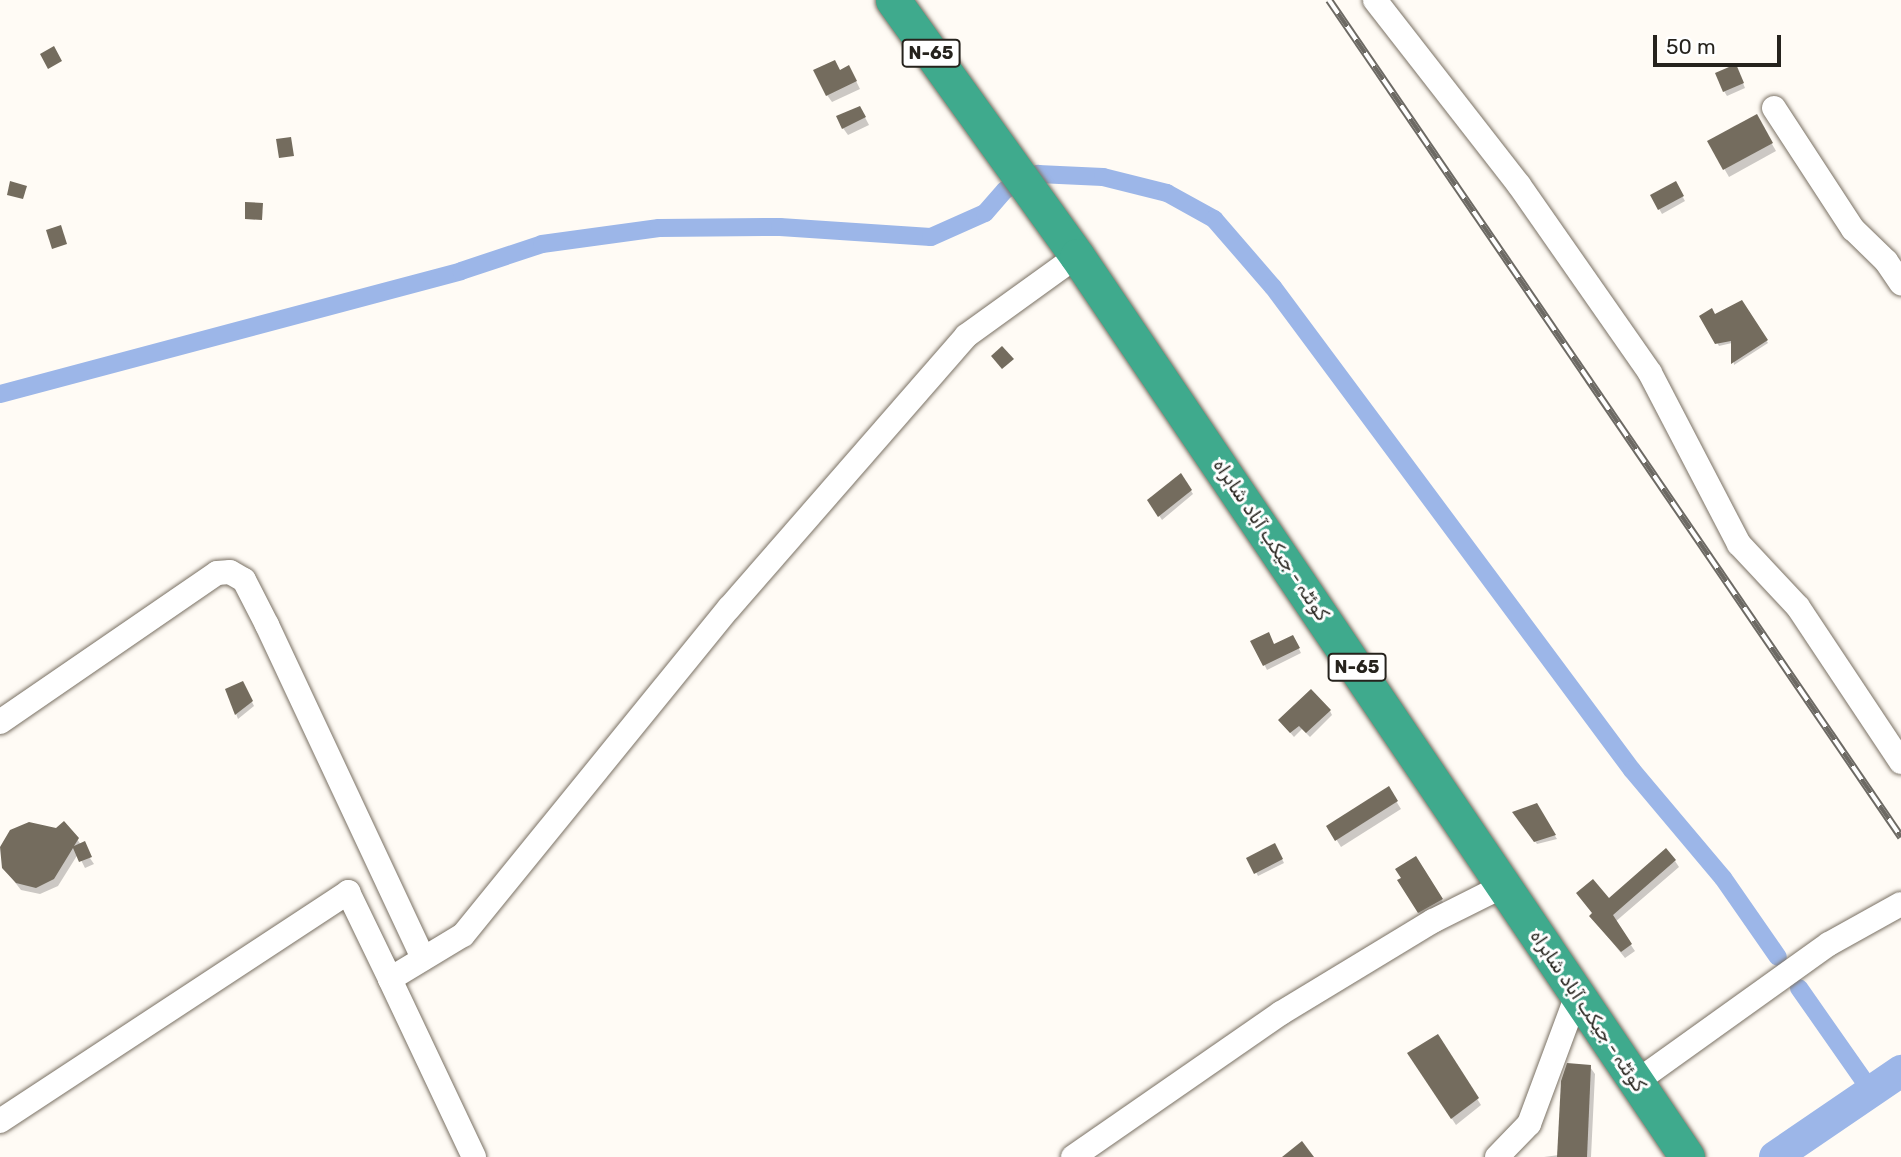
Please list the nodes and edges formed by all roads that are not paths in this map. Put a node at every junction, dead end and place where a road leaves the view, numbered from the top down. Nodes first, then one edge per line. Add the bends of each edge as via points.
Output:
1 (893, 0) edge
2 (1375, 0) edge
3 (1774, 108) dead end
4 (1077, 256) junction
5 (1901, 283) edge
6 (0, 722) edge
7 (1901, 762) edge
8 (1503, 886) junction
9 (1901, 904) edge
10 (422, 956) junction
11 (390, 979) junction
12 (1577, 995) junction
13 (1636, 1082) junction
14 (0, 1121) edge
15 (1684, 1154) edge
16 (474, 1157) edge
17 (1073, 1157) edge
18 (1497, 1157) edge

1 - 4 highway, کوئٹہ - جیکب آباد شاہراہ / N-65
2 - 7 street via 1519,185 1650,373 1739,544 1798,607
3 - 5 street via 1853,229
4 - 8 highway, کوئٹہ - جیکب آباد شاہراہ / N-65
4 - 10 street via 966,336 729,608 463,934
6 - 10 street via 216,573 230,572 244,580 267,625
8 - 12 highway, کوئٹہ - جیکب آباد شاہراہ / N-65
8 - 17 street via 1433,921 1281,1013
9 - 13 street via 1829,944
10 - 11 street
11 - 14 street via 348,892
11 - 16 street
12 - 13 highway, کوئٹہ - جیکب آباد شاہراہ / N-65
12 - 18 street via 1529,1124
13 - 15 highway, کوئٹہ - جیکب آباد شاہراہ / N-65

